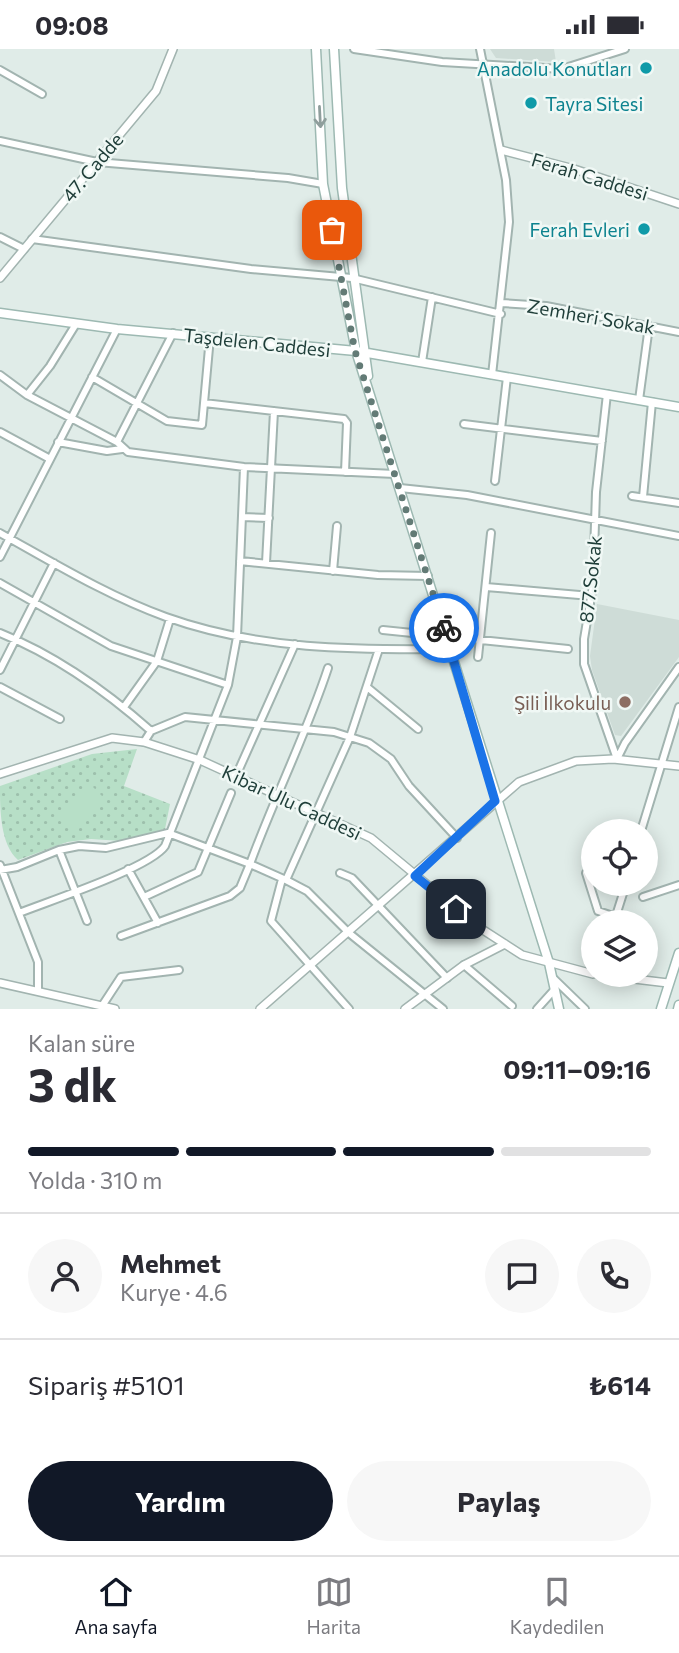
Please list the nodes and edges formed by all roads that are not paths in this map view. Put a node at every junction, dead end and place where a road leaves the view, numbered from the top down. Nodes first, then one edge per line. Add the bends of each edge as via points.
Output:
1 (173, 49) edge
2 (316, 49) edge
3 (334, 49) edge
4 (354, 49) edge
5 (480, 49) edge
6 (625, 49) edge
7 (483, 66) junction
8 (1, 72) edge
9 (43, 94) dead end
10 (0, 141) edge
11 (500, 150) junction
12 (96, 162) junction
13 (323, 184) junction
14 (679, 204) edge
15 (0, 237) edge
16 (32, 239) junction
17 (24, 249) junction
18 (341, 276) junction
19 (0, 278) edge
20 (352, 278) junction
21 (432, 297) junction
22 (502, 303) junction
23 (0, 313) edge
24 (501, 314) junction
25 (76, 324) junction
26 (649, 326) junction
27 (117, 328) junction
28 (679, 332) edge
29 (173, 333) junction
30 (210, 337) junction
31 (355, 351) junction
32 (366, 353) junction
33 (422, 362) junction
34 (0, 375) edge
35 (492, 375) junction
36 (92, 377) junction
37 (507, 377) junction
38 (369, 389) junction
39 (607, 394) junction
40 (27, 395) junction
41 (639, 400) junction
42 (137, 402) junction
43 (652, 402) junction
44 (204, 403) junction
45 (679, 407) edge
46 (274, 411) junction
47 (71, 418) junction
48 (464, 424) dead end
49 (501, 428) junction
50 (0, 432) edge
51 (602, 441) junction
52 (58, 442) junction
53 (117, 442) junction
54 (122, 449) junction
55 (50, 459) junction
56 (244, 467) junction
57 (272, 468) junction
58 (345, 472) junction
59 (396, 474) junction
60 (495, 481) dead end
61 (400, 488) junction
62 (632, 496) dead end
63 (643, 497) junction
64 (679, 503) edge
65 (242, 516) junction
66 (269, 518) junction
67 (595, 520) junction
68 (337, 526) dead end
69 (0, 533) edge
70 (491, 533) dead end
71 (679, 536) edge
72 (9, 538) junction
73 (0, 557) edge
74 (240, 561) junction
75 (54, 563) junction
76 (266, 563) junction
77 (333, 571) junction
78 (428, 576) junction
79 (0, 583) edge
80 (486, 587) junction
81 (591, 596) junction
82 (33, 601) junction
83 (170, 619) junction
84 (383, 630) dead end
85 (0, 633) edge
86 (446, 635) junction
87 (237, 637) junction
88 (15, 639) junction
89 (480, 639) junction
90 (295, 644) junction
91 (379, 649) junction
92 (450, 649) junction
93 (568, 649) dead end
94 (478, 657) dead end
95 (156, 661) junction
96 (679, 667) edge
97 (328, 668) dead end
98 (0, 670) edge
99 (228, 685) junction
100 (0, 687) edge
101 (367, 687) junction
102 (124, 707) junction
103 (679, 707) edge
104 (60, 719) dead end
105 (217, 719) junction
106 (261, 723) junction
107 (308, 728) junction
108 (418, 729) dead end
109 (151, 731) junction
110 (350, 737) junction
111 (144, 741) junction
112 (200, 759) junction
113 (617, 759) junction
114 (660, 764) junction
115 (679, 766) edge
116 (0, 774) edge
117 (236, 776) junction
118 (231, 793) dead end
119 (276, 794) junction
120 (495, 801) junction
121 (314, 811) junction
122 (644, 819) edge
123 (168, 833) junction
124 (457, 838) junction
125 (210, 849) junction
126 (59, 850) junction
127 (250, 864) junction
128 (0, 868) edge
129 (128, 869) junction
130 (340, 873) dead end
131 (415, 876) junction
132 (284, 880) junction
133 (679, 885) edge
134 (75, 890) junction
135 (144, 897) junction
136 (643, 897) dead end
137 (379, 907) junction
138 (19, 913) junction
139 (87, 921) dead end
140 (158, 923) junction
141 (349, 933) junction
142 (121, 936) dead end
143 (505, 944) junction
144 (679, 953) edge
145 (549, 963) junction
146 (464, 965) junction
147 (309, 967) junction
148 (179, 970) dead end
149 (581, 971) edge
150 (552, 977) junction
151 (447, 978) junction
152 (658, 982) edge
153 (0, 983) edge
154 (668, 983) junction
155 (555, 989) junction
156 (38, 991) junction
157 (425, 994) junction
158 (102, 1006) junction
159 (512, 1006) dead end
160 (115, 1009) edge
161 (260, 1009) edge
162 (349, 1009) edge
163 (405, 1009) edge
164 (443, 1009) edge
165 (537, 1009) edge
166 (559, 1009) edge
167 (585, 1009) edge
168 (661, 1009) edge

1 - 12 street, 47. Cadde via 156,91
2 -> 13 main road
3 - 20 main road
4 - 7 street
5 - 7 street
6 - 7 street via 562,69
7 - 11 street
8 - 9 street
10 - 12 street
11 - 14 street, Ferah Caddesi
11 - 22 street via 509,222
12 - 13 street
12 - 16 street, 47. Cadde
13 - 18 main road
15 - 17 street
16 - 17 street, 47. Cadde
16 - 18 street via 251,269
17 - 19 street, 47. Cadde
18 - 20 street
18 - 31 main road
20 - 21 street
20 - 32 main road
21 - 24 street
21 - 33 street
22 - 24 street
22 - 26 street, Zemheri Sokak via 546,306
23 - 25 main road, Taşdelen Caddesi
24 - 35 street
25 - 27 main road, Taşdelen Caddesi
25 - 40 street
26 - 28 street, Zemheri Sokak
26 - 41 street
27 - 29 main road, Taşdelen Caddesi
27 - 36 street
29 - 30 main road, Taşdelen Caddesi
29 - 42 street
30 - 31 main road, Taşdelen Caddesi
30 - 44 street
31 - 32 main road, Taşdelen Caddesi
31 - 38 main road
32 - 33 main road, Taşdelen Caddesi
32 - 38 main road
33 - 35 main road, Taşdelen Caddesi
34 - 40 street
35 - 37 main road, Taşdelen Caddesi
36 - 42 street
36 - 47 street
37 - 39 main road, Taşdelen Caddesi
37 - 49 street
38 - 59 main road
39 - 41 main road, Taşdelen Caddesi
39 - 51 street, 877.Sokak
40 - 47 street
41 - 43 main road, Taşdelen Caddesi
42 - 44 street via 167,421 202,425
42 - 53 street
43 - 45 main road, Taşdelen Caddesi
43 - 63 street
44 - 46 street
46 - 57 street
46 - 58 street via 346,421
47 - 52 street
47 - 53 street
48 - 49 street
49 - 51 street
49 - 60 street
50 - 55 street
51 - 67 street, 877.Sokak
52 - 54 street via 107,451
52 - 55 street
53 - 54 street
54 - 56 street
55 - 72 street
56 - 57 street
56 - 65 street
57 - 58 street
57 - 66 street
58 - 59 street
59 - 61 main road
61 - 67 street via 467,495
61 - 78 main road
62 - 63 street
63 - 64 street
65 - 66 street
65 - 74 street
66 - 76 street
67 - 71 street
67 - 81 street, 877.Sokak
68 - 77 street
69 - 72 street
70 - 80 street
72 - 73 street
72 - 75 street
74 - 76 street
74 - 87 street
75 - 82 street
75 - 83 street
76 - 77 street
77 - 78 street
78 - 86 main road
79 - 82 street
80 - 81 street
80 - 89 street
81 - 113 street, 877.Sokak via 583,639 584,664
82 - 88 street
82 - 95 street via 111,646
83 - 87 street
83 - 95 street
84 - 86 street
85 - 88 street
86 - 89 street
86 - 92 main road
87 - 90 street
87 - 99 street
88 - 98 street
88 - 102 street
89 - 93 street
89 - 94 street
90 - 91 street
90 - 106 street
91 - 92 street
91 - 101 street
92 - 120 main road
95 - 99 street
95 - 102 street
96 - 113 street
97 - 107 street
99 - 105 street
100 - 104 street
101 - 108 street
101 - 110 street
102 - 109 street
103 - 114 street
105 - 106 street
105 - 109 street via 185,717
105 - 112 street
106 - 107 street
106 - 117 street
107 - 110 street
107 - 119 street
109 - 111 street
110 - 121 street
110 - 124 street via 369,743 391,759
111 - 112 street, Kibar Ulu Caddesi
111 - 116 street, Kibar Ulu Caddesi via 112,738
112 - 117 street, Kibar Ulu Caddesi
112 - 123 street
113 - 114 street
113 - 120 street via 576,761 540,773
114 - 115 street
114 - 122 street
117 - 119 street, Kibar Ulu Caddesi
118 - 125 street
119 - 121 street, Kibar Ulu Caddesi
119 - 127 street
120 - 124 street
120 - 145 main road
121 - 131 street, Kibar Ulu Caddesi via 371,838
121 - 132 street
123 - 125 street
123 - 126 street via 106,848
123 - 129 street via 160,853
124 - 131 street
125 - 127 street
125 - 135 street via 198,872
126 - 128 street via 17,867
126 - 134 street
127 - 132 street
127 - 140 street via 240,888 230,896
128 - 138 street
129 - 134 street
129 - 135 street
130 - 137 street via 352,878
131 - 137 street
131 - 143 street, Kibar Ulu Caddesi
132 - 141 street via 307,891
132 - 147 street via 271,921
133 - 136 street
134 - 138 street
134 - 139 street
135 - 140 street
137 - 141 street
137 - 151 street
138 - 156 street via 38,962
140 - 142 street
141 - 147 street
141 - 157 street
143 - 145 street, Kibar Ulu Caddesi
143 - 146 street
144 - 154 main road
145 - 149 street, Kibar Ulu Caddesi
145 - 150 main road
146 - 151 street
146 - 159 street
147 - 161 street
147 - 162 street
148 - 158 street via 121,977
150 - 155 main road
150 - 167 street
151 - 157 street
152 - 154 street
153 - 156 street
154 - 168 main road
155 - 165 street
155 - 166 main road
156 - 158 street
157 - 163 street
157 - 164 street
158 - 160 street

